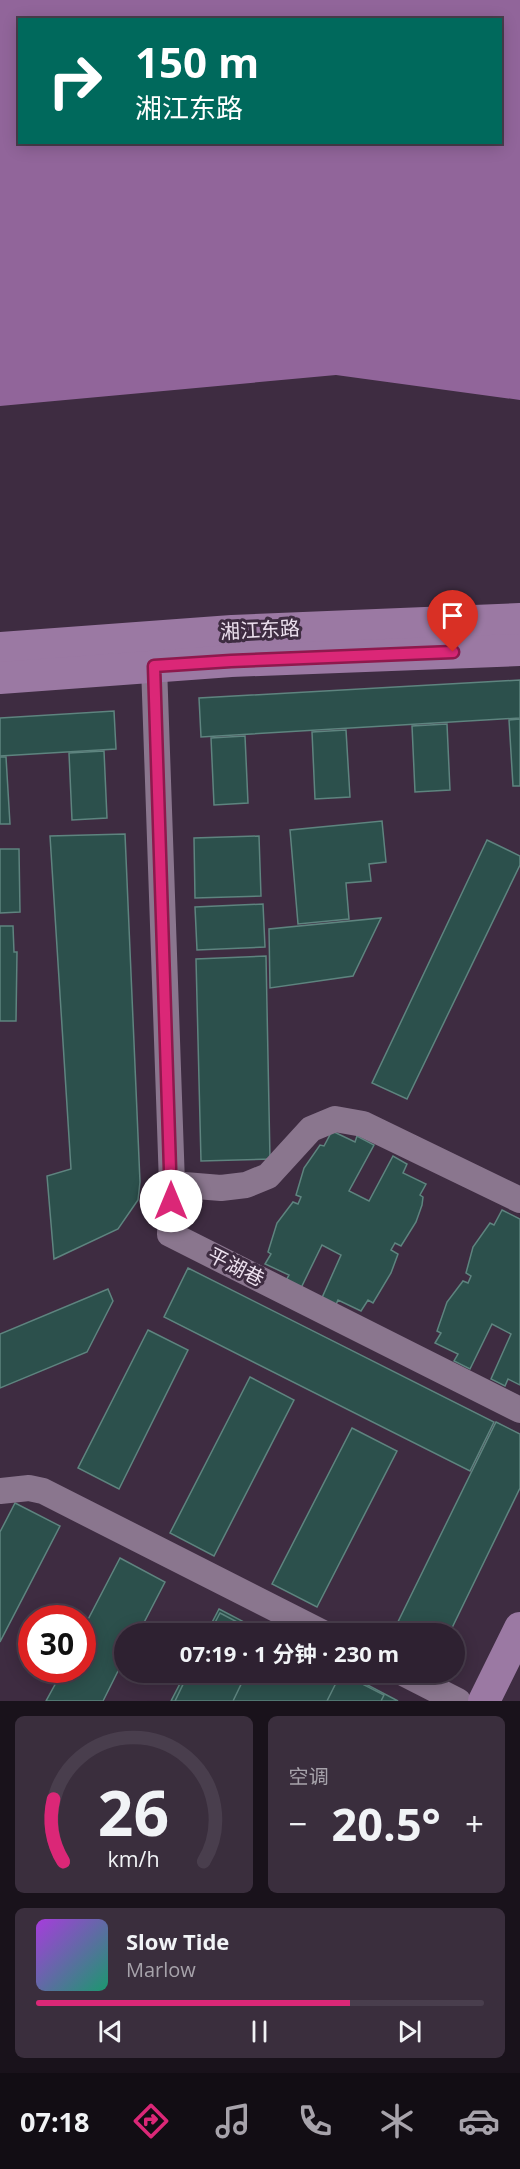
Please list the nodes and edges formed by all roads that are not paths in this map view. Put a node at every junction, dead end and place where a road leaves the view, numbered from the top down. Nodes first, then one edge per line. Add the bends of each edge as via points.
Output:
1 (520, 619) edge
2 (0, 648) edge
3 (520, 650) edge
4 (154, 666) junction
5 (0, 678) edge
6 (171, 1184) junction
7 (520, 1200) edge
8 (520, 1410) edge
9 (0, 1491) edge
10 (303, 1623) edge
11 (520, 1628) edge
12 (423, 1683) edge
13 (458, 1701) edge
14 (484, 1701) edge

1 - 2 main road, 湘江东路 via 232,631
3 - 4 main road, 湘江东路
4 - 5 main road, 湘江东路
4 - 6 street, 平湖巷
6 - 7 street via 221,1188 246,1185 268,1176 311,1129 335,1119 363,1124
6 - 8 street, 平湖巷 via 170,1234
9 - 10 street via 43,1491
11 - 14 main road
12 - 13 street

